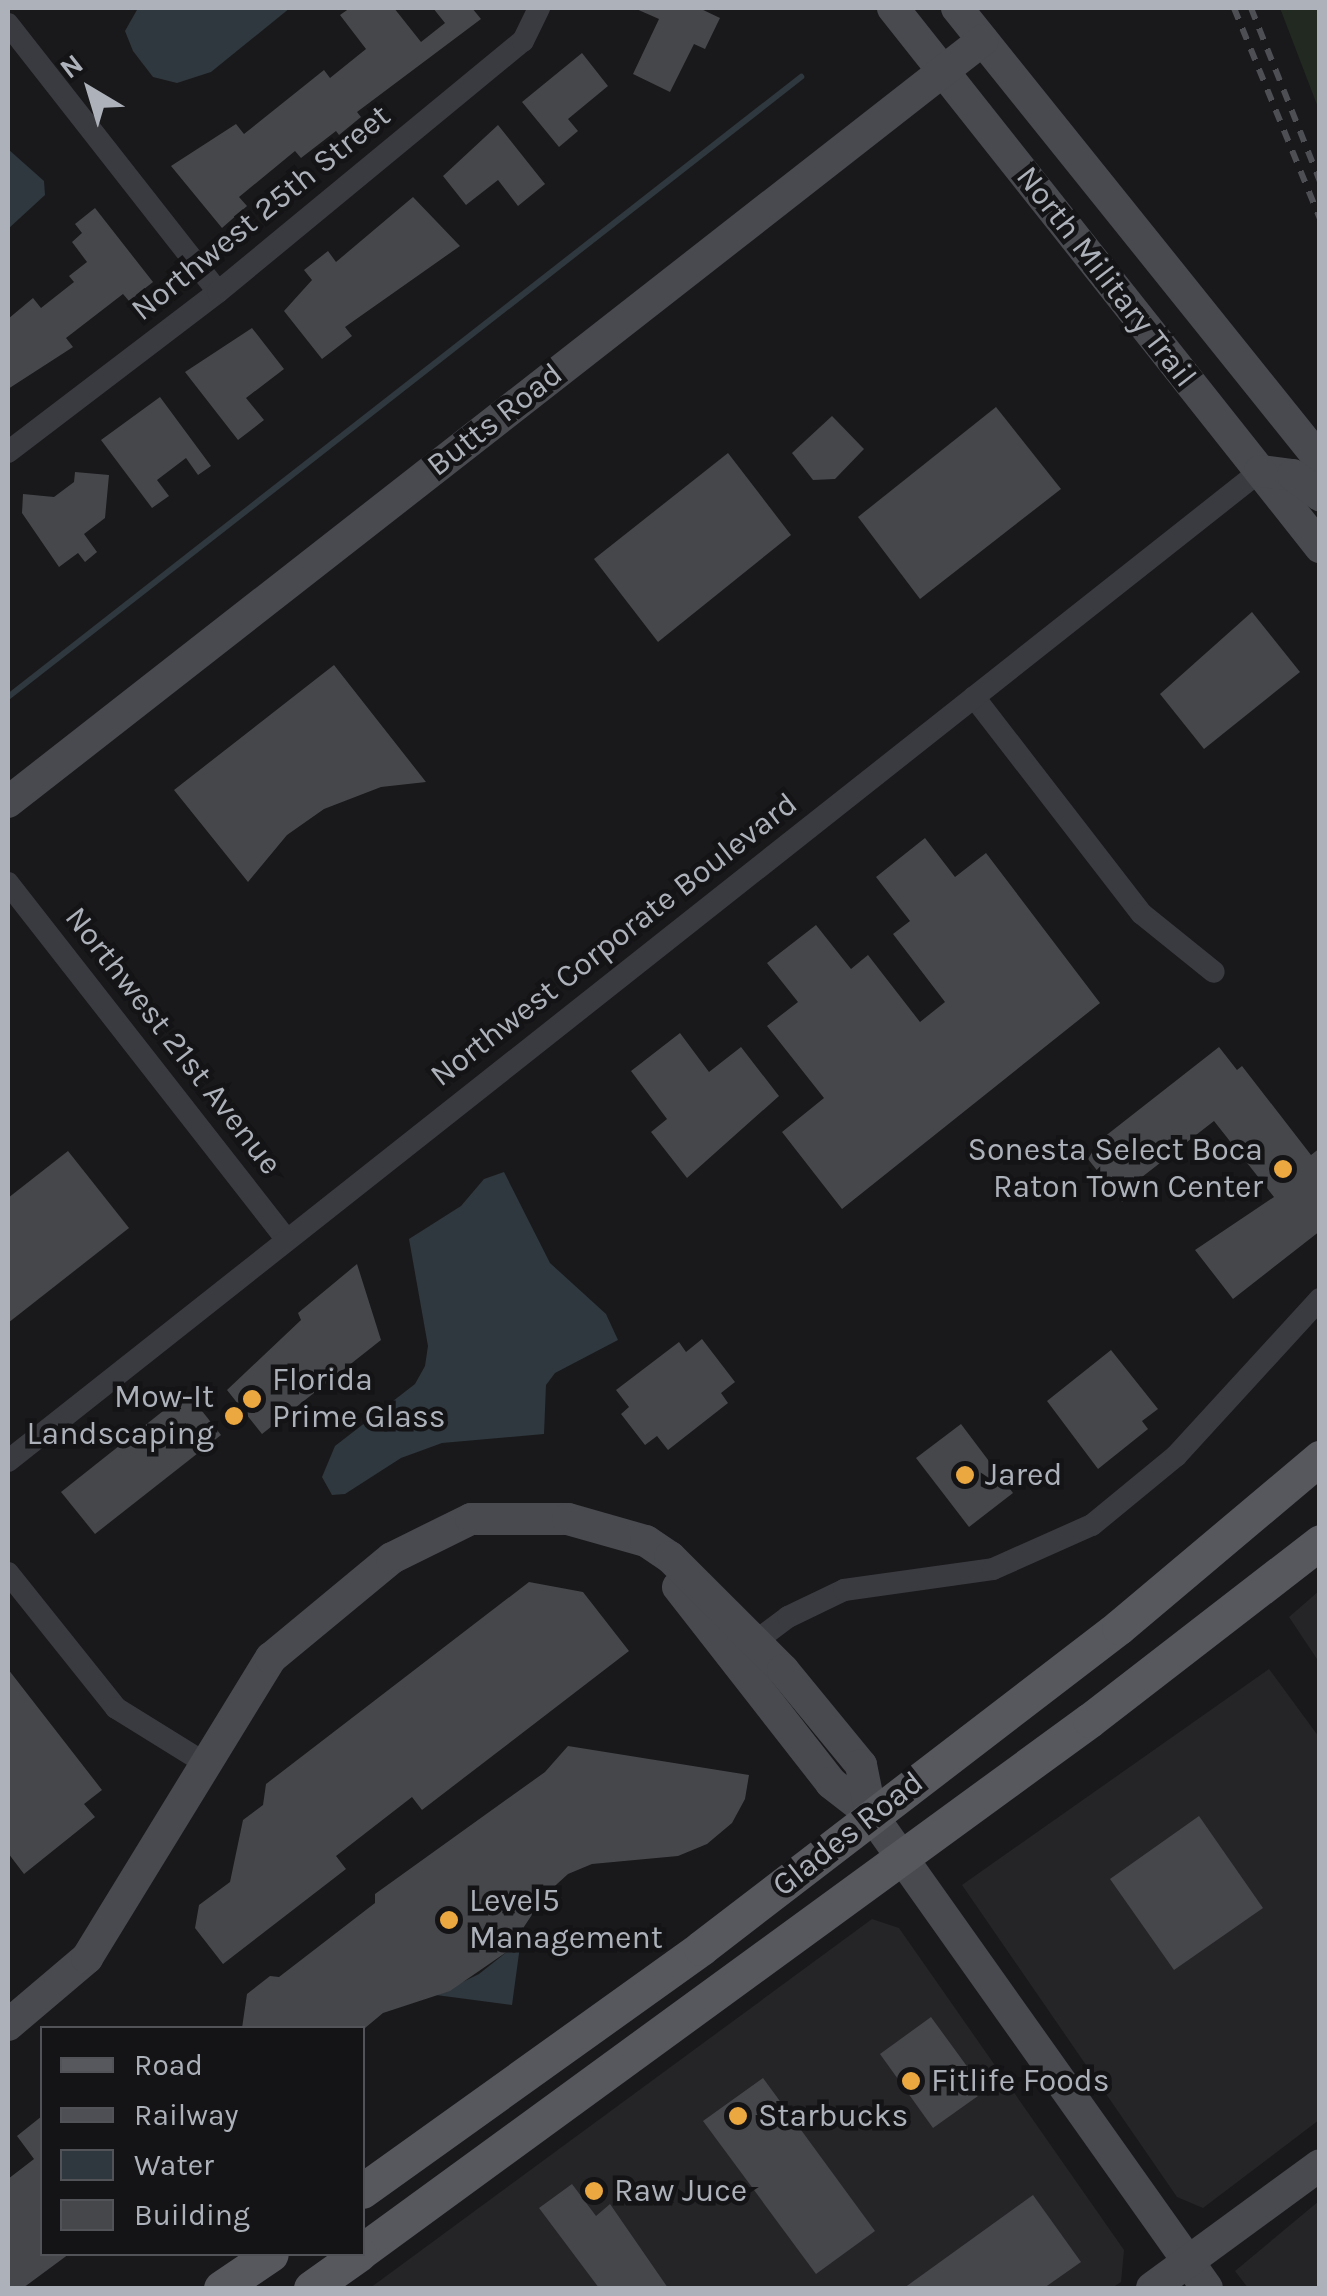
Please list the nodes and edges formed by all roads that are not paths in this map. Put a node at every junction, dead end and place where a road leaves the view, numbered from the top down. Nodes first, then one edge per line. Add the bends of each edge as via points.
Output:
1 (539, 8) edge
2 (893, 8) edge
3 (958, 8) edge
4 (8, 24) edge
5 (984, 40) junction
6 (944, 72) junction
7 (218, 292) junction
8 (8, 452) edge
9 (1320, 460) edge
10 (1260, 471) junction
11 (1320, 495) edge
12 (1320, 547) edge
13 (974, 697) junction
14 (8, 802) edge
15 (8, 883) edge
16 (1214, 972) dead end
17 (287, 1240) junction
18 (1320, 1299) edge
19 (1320, 1458) edge
20 (8, 1461) edge
21 (624, 1536) junction
22 (1320, 1542) edge
23 (8, 1573) edge
24 (750, 1645) junction
25 (203, 1762) junction
26 (871, 1814) junction
27 (901, 1857) junction
28 (8, 2025) edge
29 (1320, 2165) edge
30 (365, 2189) edge
31 (365, 2249) edge
32 (269, 2256) edge
33 (355, 2256) edge
34 (1197, 2275) edge
35 (221, 2288) edge
36 (311, 2288) edge
37 (1152, 2288) edge

1 - 7 street, Northwest 25th Street via 523,41
2 - 6 street, North Military Trail
3 - 5 street, North Military Trail
4 - 7 street
5 - 6 street, Butts Road
5 - 9 street, North Military Trail
6 - 10 street, North Military Trail
6 - 14 street, Butts Road
7 - 8 street, Northwest 25th Street
10 - 11 street via 1293,475
10 - 12 street, North Military Trail
10 - 13 street, Northwest Corporate Boulevard
13 - 16 street via 1142,914
13 - 17 street, Northwest Corporate Boulevard
15 - 17 street, Northwest 21st Avenue
17 - 20 street, Northwest Corporate Boulevard
18 - 24 street via 1176,1456 1092,1525 993,1569 844,1590
19 - 26 main road, Glades Road via 1119,1626
21 - 24 street via 670,1557
21 - 25 street via 568,1519 509,1514 471,1519 429,1536 375,1570 271,1658
21 - 26 street via 685,1594 831,1783
22 - 27 main road, Glades Road
23 - 25 street via 116,1708
24 - 26 street via 861,1765
25 - 28 street via 87,1958
26 - 27 street
26 - 30 main road, Glades Road via 701,1948
27 - 31 main road, Glades Road
27 - 34 street
29 - 34 street
32 - 35 main road
33 - 36 main road, Glades Road
34 - 37 street

